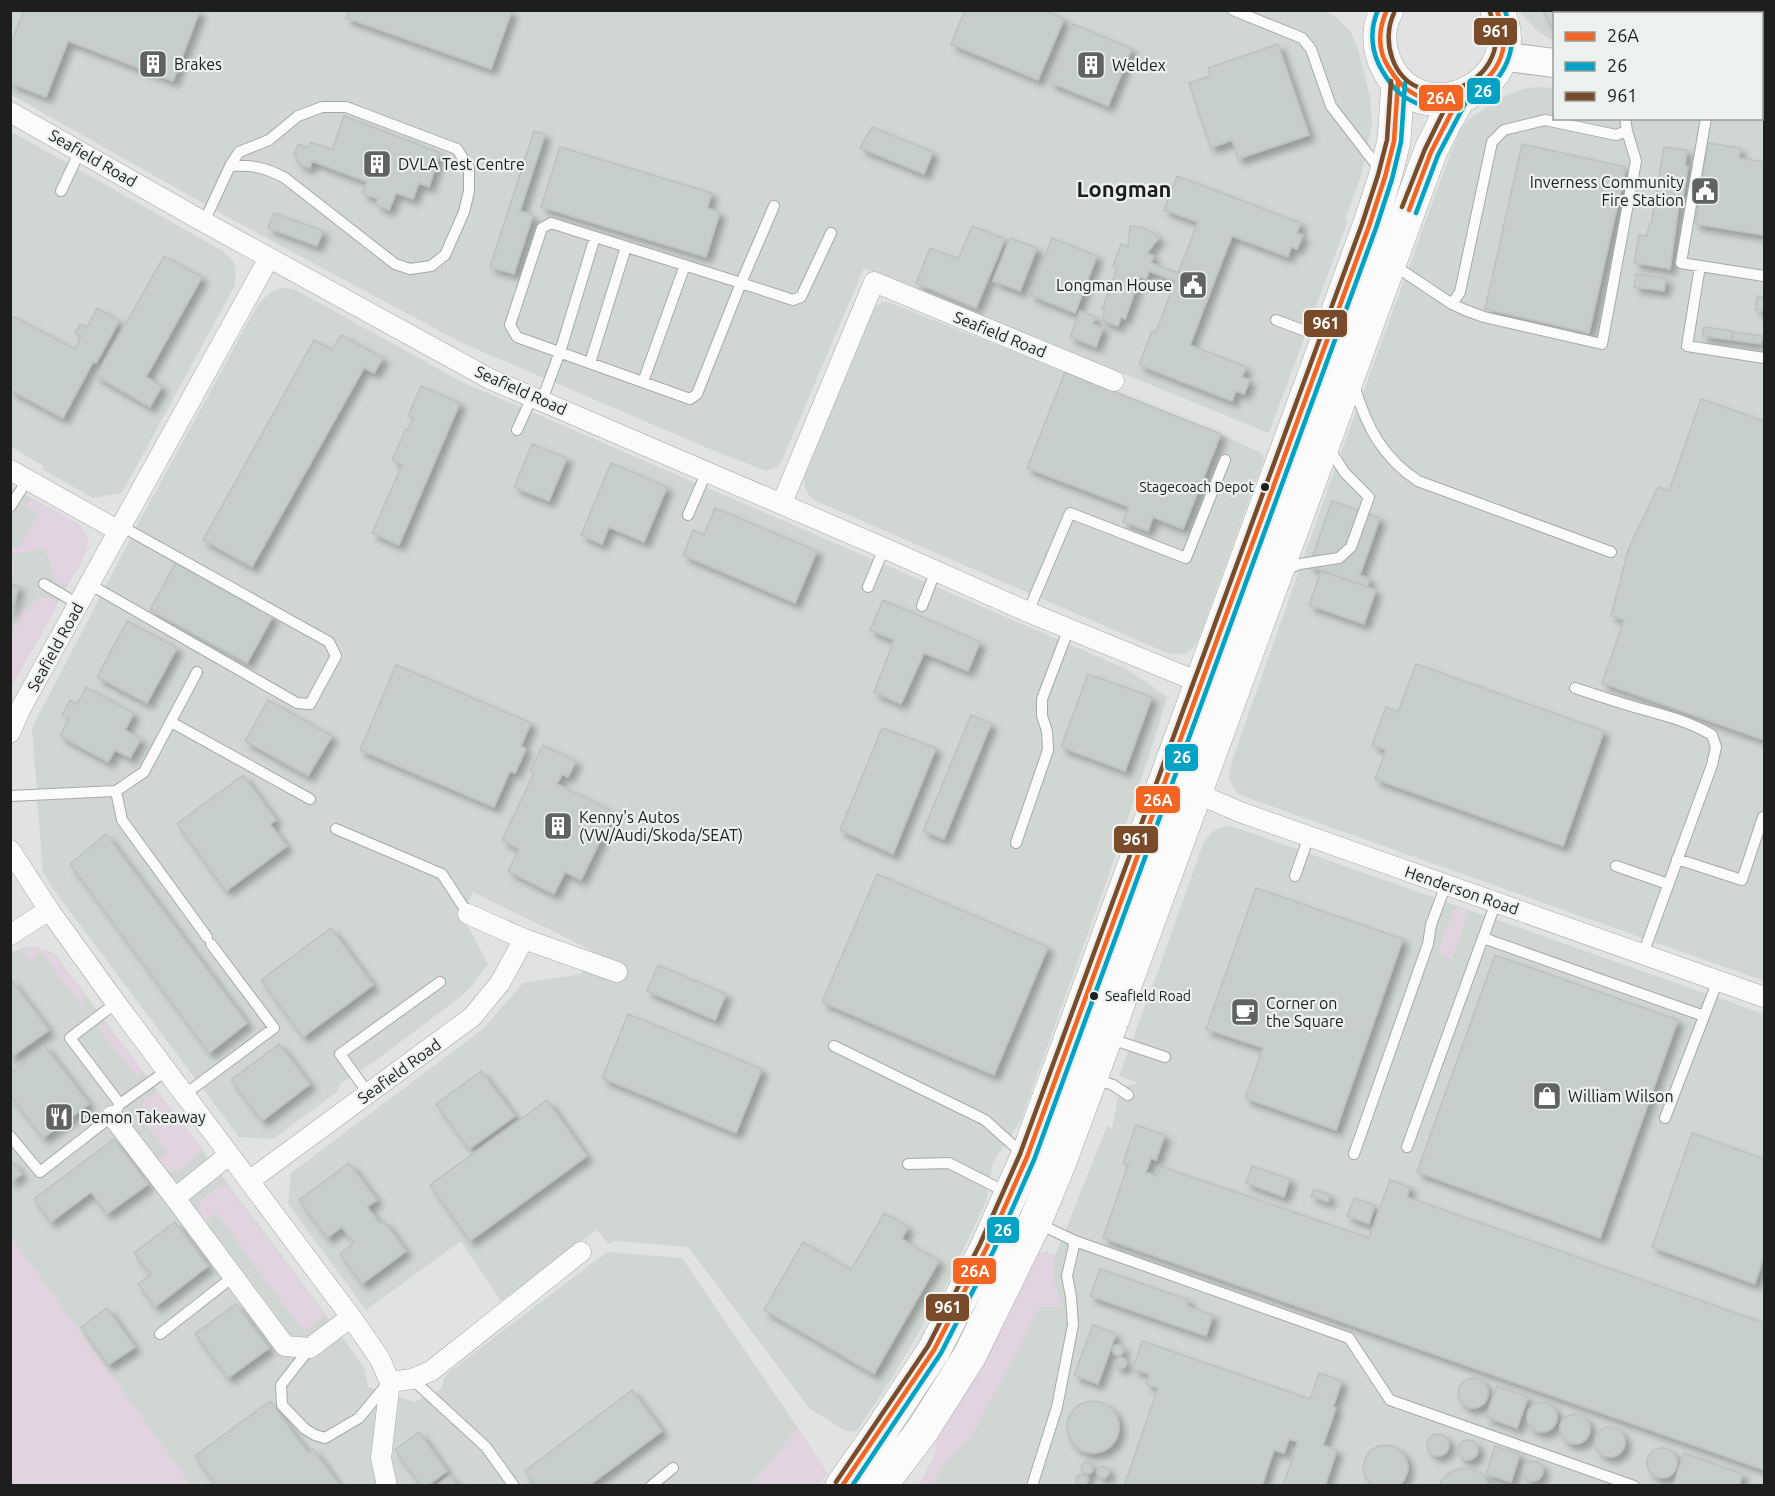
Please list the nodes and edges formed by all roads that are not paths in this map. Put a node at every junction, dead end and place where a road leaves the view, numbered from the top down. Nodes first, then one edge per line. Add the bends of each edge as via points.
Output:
1 (1233, 10) edge
2 (1497, 10) edge
3 (1380, 13) edge
4 (1501, 56) junction
5 (1553, 63) edge
6 (1398, 82) junction
7 (1460, 98) junction
8 (11, 114) edge
9 (1625, 120) edge
10 (1706, 120) edge
11 (1627, 132) junction
12 (80, 151) junction
13 (230, 166) junction
14 (1385, 177) junction
15 (61, 191) dead end
16 (774, 206) dead end
17 (204, 222) junction
18 (831, 233) dead end
19 (595, 237) junction
20 (626, 247) junction
21 (269, 258) junction
22 (685, 265) junction
23 (1390, 266) junction
24 (1700, 266) junction
25 (1764, 276) edge
26 (741, 283) junction
27 (1452, 304) junction
28 (1276, 320) dead end
29 (1328, 339) junction
30 (560, 352) junction
31 (1764, 358) edge
32 (590, 363) junction
33 (1350, 374) junction
34 (1114, 381) dead end
35 (643, 382) junction
36 (537, 399) junction
37 (517, 430) dead end
38 (1325, 442) junction
39 (1224, 460) dead end
40 (707, 471) junction
41 (19, 475) edge
42 (782, 503) junction
43 (10, 507) edge
44 (688, 515) dead end
45 (120, 528) junction
46 (884, 548) junction
47 (1611, 552) dead end
48 (936, 570) junction
49 (1276, 573) junction
50 (44, 584) dead end
51 (89, 584) junction
52 (868, 587) dead end
53 (78, 604) junction
54 (922, 606) dead end
55 (1028, 612) junction
56 (1069, 628) junction
57 (197, 672) dead end
58 (1201, 683) junction
59 (1575, 688) dead end
60 (171, 722) junction
61 (10, 733) edge
62 (1172, 764) junction
63 (116, 790) junction
64 (1196, 793) junction
65 (10, 796) edge
66 (310, 799) dead end
67 (1763, 817) dead end
68 (336, 829) dead end
69 (1309, 836) junction
70 (1016, 843) dead end
71 (10, 850) edge
72 (1677, 859) junction
73 (1616, 866) dead end
74 (1295, 876) dead end
75 (1446, 884) junction
76 (1668, 884) junction
77 (1496, 902) junction
78 (49, 910) junction
79 (468, 914) joint
80 (10, 935) edge
81 (1483, 938) junction
82 (524, 939) junction
83 (1643, 954) junction
84 (617, 972) dead end
85 (1718, 980) junction
86 (440, 982) dead end
87 (1764, 997) edge
88 (116, 1003) junction
89 (1704, 1016) junction
90 (1106, 1037) junction
91 (834, 1046) dead end
92 (1164, 1057) dead end
93 (166, 1071) junction
94 (1091, 1077) junction
95 (368, 1093) junction
96 (184, 1095) junction
97 (1128, 1095) dead end
98 (116, 1110) junction
99 (1665, 1118) dead end
100 (10, 1136) edge
101 (1407, 1147) dead end
102 (1354, 1154) dead end
103 (229, 1155) junction
104 (1027, 1157) junction
105 (908, 1164) dead end
106 (249, 1181) junction
107 (1010, 1197) junction
108 (175, 1198) junction
109 (1035, 1222) junction
110 (1076, 1241) junction
111 (581, 1252) dead end
112 (234, 1276) junction
113 (351, 1317) junction
114 (160, 1334) dead end
115 (310, 1348) junction
116 (412, 1379) junction
117 (390, 1382) junction
118 (673, 1468) dead end
119 (387, 1485) edge
120 (514, 1485) edge
121 (651, 1485) edge
122 (842, 1485) edge
123 (880, 1485) edge
124 (1032, 1485) edge
125 (1634, 1485) edge

1 - 14 lane via 1302,38 1311,49 1331,106
2 - 4 highway via 1504,37
3 - 6 highway via 1381,52
4 - 5 street
4 - 7 highway via 1492,74
6 - 7 highway via 1426,98
6 - 14 highway via 1394,141
7 - 23 highway via 1431,150
8 - 12 street, Seafield Road
9 - 11 lane
10 - 24 lane via 1681,263
11 - 27 lane via 1616,135 1545,120 1504,130 1492,142 1460,292
11 - 27 lane via 1636,161 1602,344 1484,317
12 - 15 lane
12 - 17 street, Seafield Road
13 - 13 lane via 239,152 269,140 298,116 321,107 346,107 458,149 470,168 469,191 445,255 431,266 410,269 395,264 285,178 266,168
13 - 17 lane
14 - 29 highway
16 - 26 lane
17 - 21 street, Seafield Road
18 - 26 lane via 801,297 793,300
19 - 20 lane
19 - 30 lane
19 - 30 lane via 551,223 542,228 510,325 518,337
20 - 22 lane
20 - 32 lane
21 - 36 street, Seafield Road via 490,379
21 - 45 street, Seafield Road
22 - 26 lane
22 - 35 lane
23 - 27 lane
23 - 33 highway
24 - 25 lane
24 - 31 lane via 1687,346
26 - 35 lane via 697,394 690,399
28 - 29 lane
29 - 58 highway
30 - 32 lane
30 - 36 lane
32 - 35 lane
33 - 38 highway
33 - 47 lane via 1374,436 1394,462 1418,481
34 - 42 street, Seafield Road via 874,282
36 - 37 lane
36 - 40 street, Seafield Road
38 - 49 highway
38 - 49 lane via 1345,473 1369,498 1351,547 1339,558 1300,564
39 - 55 lane via 1186,558 1070,513
40 - 42 street, Seafield Road
40 - 44 lane
41 - 43 lane
41 - 45 street
42 - 46 street, Seafield Road
45 - 51 street, Seafield Road
45 - 51 lane via 329,642 336,656 310,704 297,703
46 - 48 street, Seafield Road
46 - 52 lane
48 - 54 lane
48 - 55 street, Seafield Road
49 - 64 highway
50 - 53 lane
51 - 53 street, Seafield Road
53 - 61 street, Seafield Road
55 - 56 street, Seafield Road
56 - 58 street, Seafield Road
56 - 70 lane via 1042,699 1048,750
57 - 60 lane
58 - 62 highway
59 - 72 lane via 1676,719 1712,735 1716,747 1712,765
60 - 63 lane via 144,772
60 - 66 lane
62 - 64 street, Henderson Road via 1182,781
62 - 104 highway
63 - 65 lane
63 - 96 lane via 122,820 274,1029
64 - 69 street, Henderson Road
64 - 90 highway
67 - 72 lane via 1742,880
68 - 79 lane via 442,874
69 - 74 lane
69 - 75 street, Henderson Road
71 - 78 street
72 - 76 lane
73 - 76 lane
75 - 77 street, Henderson Road
75 - 102 lane
76 - 83 lane
77 - 81 lane
77 - 83 street, Henderson Road
78 - 80 street
78 - 88 street
79 - 82 street
81 - 89 lane
81 - 101 lane
82 - 84 street
82 - 95 street, Seafield Road via 500,983 472,1017
83 - 85 street, Henderson Road
85 - 87 street, Henderson Road
85 - 89 lane
86 - 95 lane via 340,1054
88 - 93 street
88 - 98 lane via 70,1038
89 - 99 lane
90 - 92 lane
90 - 94 highway
91 - 104 lane via 985,1120
93 - 96 street
93 - 98 lane
94 - 97 lane
94 - 109 highway
95 - 106 street, Seafield Road
96 - 103 street
98 - 100 lane via 40,1172
98 - 108 street
103 - 106 street
103 - 108 street
104 - 107 highway
105 - 107 lane via 949,1163
106 - 113 street
107 - 122 highway via 934,1350
108 - 112 street
109 - 110 lane
109 - 123 highway via 970,1355 922,1431
110 - 124 lane via 1066,1276 1073,1325 1057,1407
110 - 125 lane via 1350,1338 1390,1400
111 - 116 street via 431,1371
112 - 114 lane
112 - 115 street via 285,1346
113 - 115 street
113 - 117 street via 380,1359
115 - 117 lane via 280,1385 282,1405 315,1435 325,1438 359,1418
116 - 117 street
116 - 120 lane via 486,1447
117 - 119 street via 381,1458
118 - 121 lane

